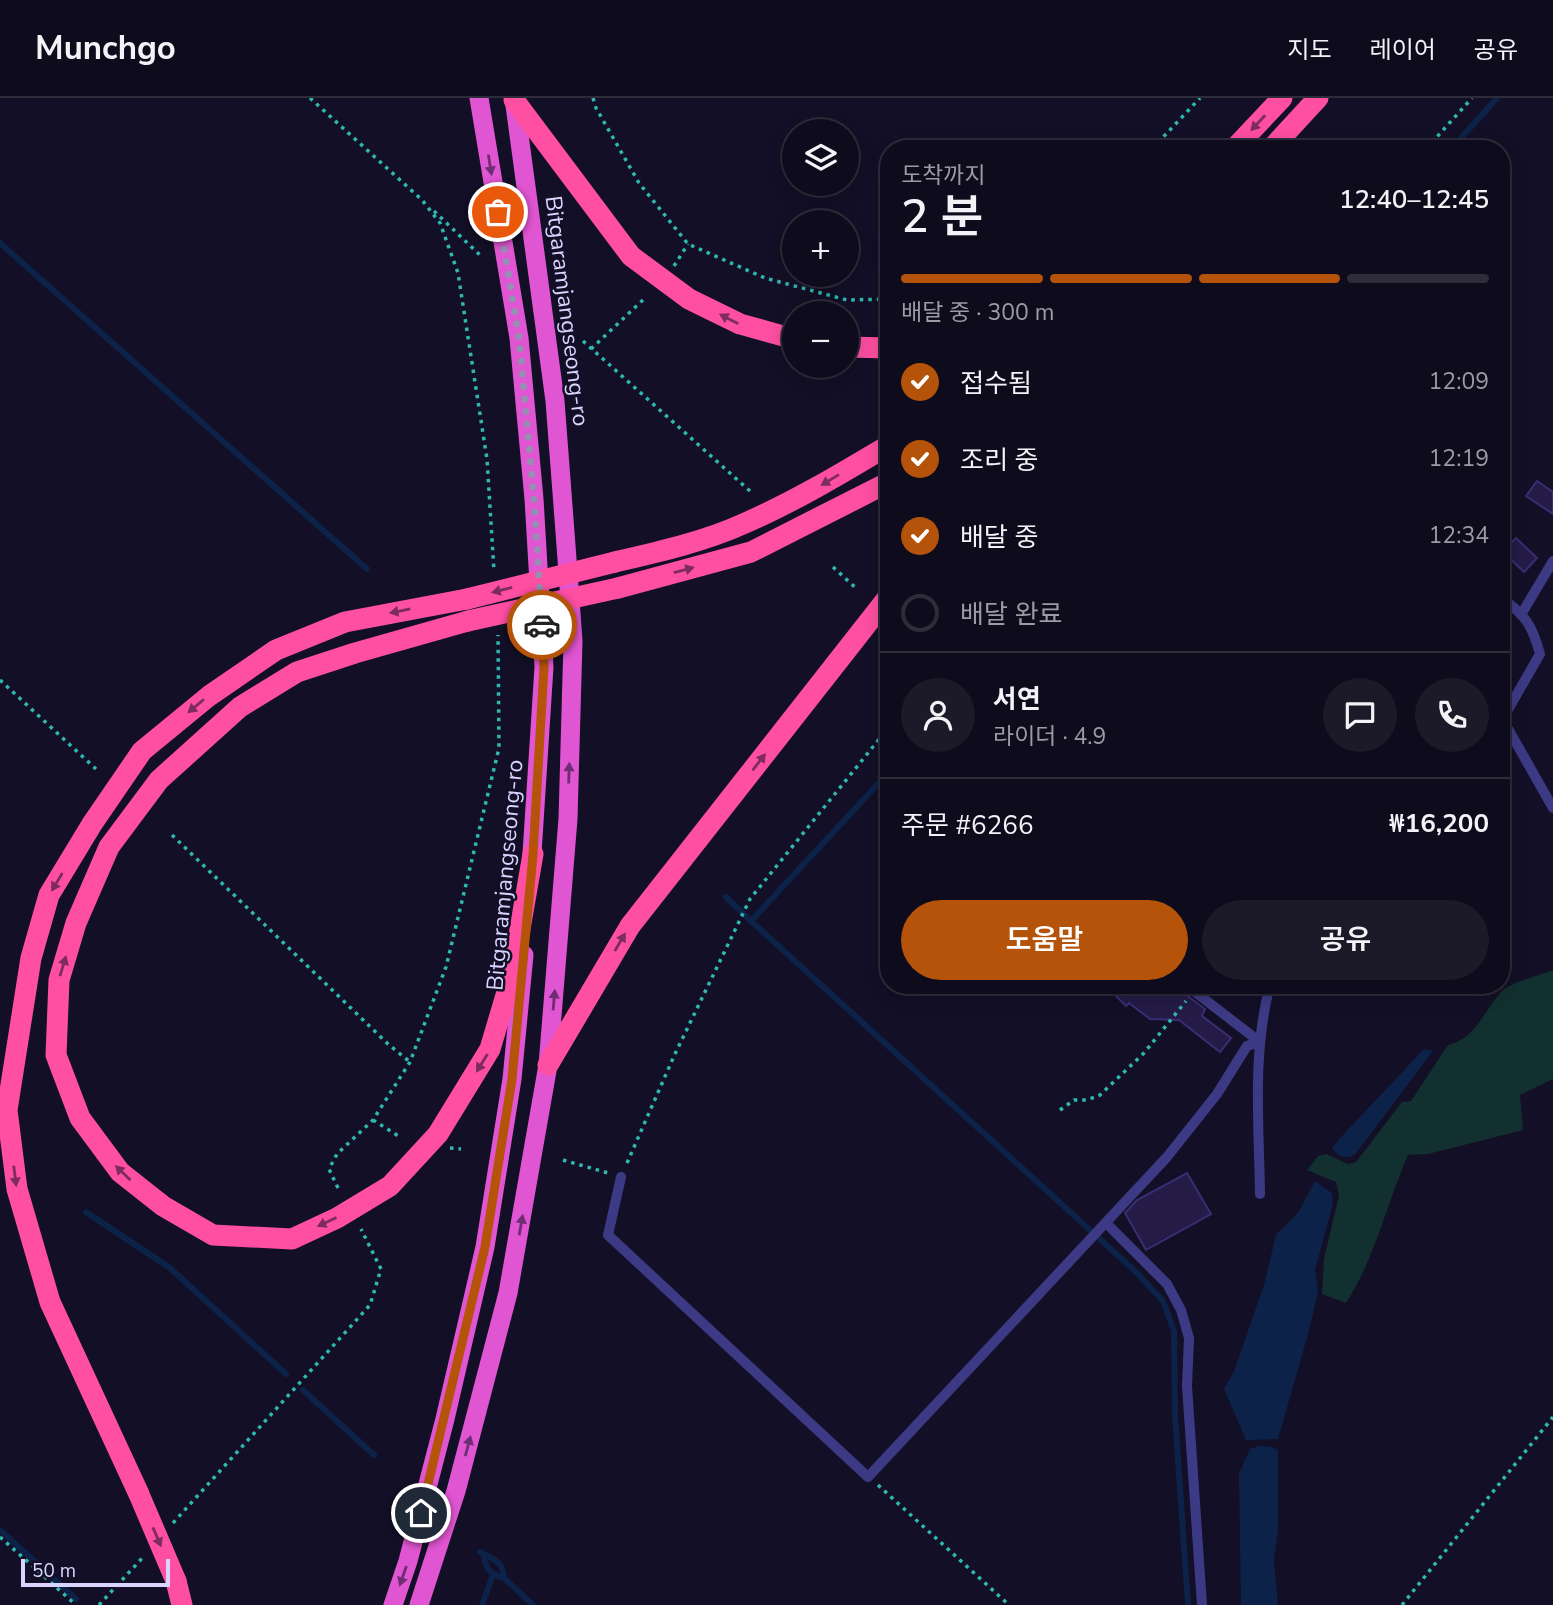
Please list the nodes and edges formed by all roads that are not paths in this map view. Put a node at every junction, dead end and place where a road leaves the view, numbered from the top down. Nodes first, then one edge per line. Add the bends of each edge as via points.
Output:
1 (479, 98) edge
2 (1282, 98) edge
3 (1318, 98) edge
4 (514, 99) edge
5 (1242, 140) edge
6 (1279, 140) edge
7 (782, 336) edge
8 (859, 347) edge
9 (880, 348) edge
10 (880, 450) edge
11 (880, 487) edge
12 (1553, 561) edge
13 (1510, 604) edge
14 (880, 607) edge
15 (1522, 613) junction
16 (1553, 652) edge
17 (1540, 654) junction
18 (1510, 706) edge
19 (1510, 734) edge
20 (1553, 808) edge
21 (533, 855) junction
22 (1198, 994) edge
23 (1268, 994) edge
24 (1260, 1042) junction
25 (548, 1065) junction
26 (621, 1177) road end
27 (1260, 1194) dead end
28 (1103, 1227) junction
29 (182, 1605) edge
30 (393, 1605) edge
31 (419, 1605) edge
32 (1202, 1605) edge

1 -> 21 highway, Bitgaramjangseong-ro via 519,338 534,499 544,667
2 -> 5 highway, bridge
3 - 6 highway, bridge
7 -> 4 highway via 740,324 690,299 631,256
25 -> 4 highway, Bitgaramjangseong-ro via 568,819 573,641 555,401
8 - 9 highway
10 -> 29 highway, bridge via 813,491 742,525 673,548 467,599 345,622 275,650 142,751 49,895 31,958 7,1110 17,1189 50,1302 138,1492
21 -> 11 highway, bridge via 512,975 491,1049 438,1134 390,1186 337,1218 292,1239 213,1235 163,1206 120,1172 80,1118 56,1055 59,980 76,923 110,846 159,780 240,707 297,673 355,653 751,552
12 - 15 lane
13 - 15 lane
25 -> 14 highway via 630,926
15 - 17 lane via 1534,630
16 - 17 lane
17 - 18 lane
19 - 20 lane
21 -> 30 highway, Bitgaramjangseong-ro via 512,1079 485,1247 445,1419
22 - 24 lane
23 - 24 lane
24 - 27 lane
24 - 28 lane via 1247,1046 1194,1124
31 -> 25 highway, Bitgaramjangseong-ro via 456,1490 508,1293
26 - 28 lane via 608,1235 869,1477
28 - 32 lane via 1167,1284 1189,1338 1187,1386

